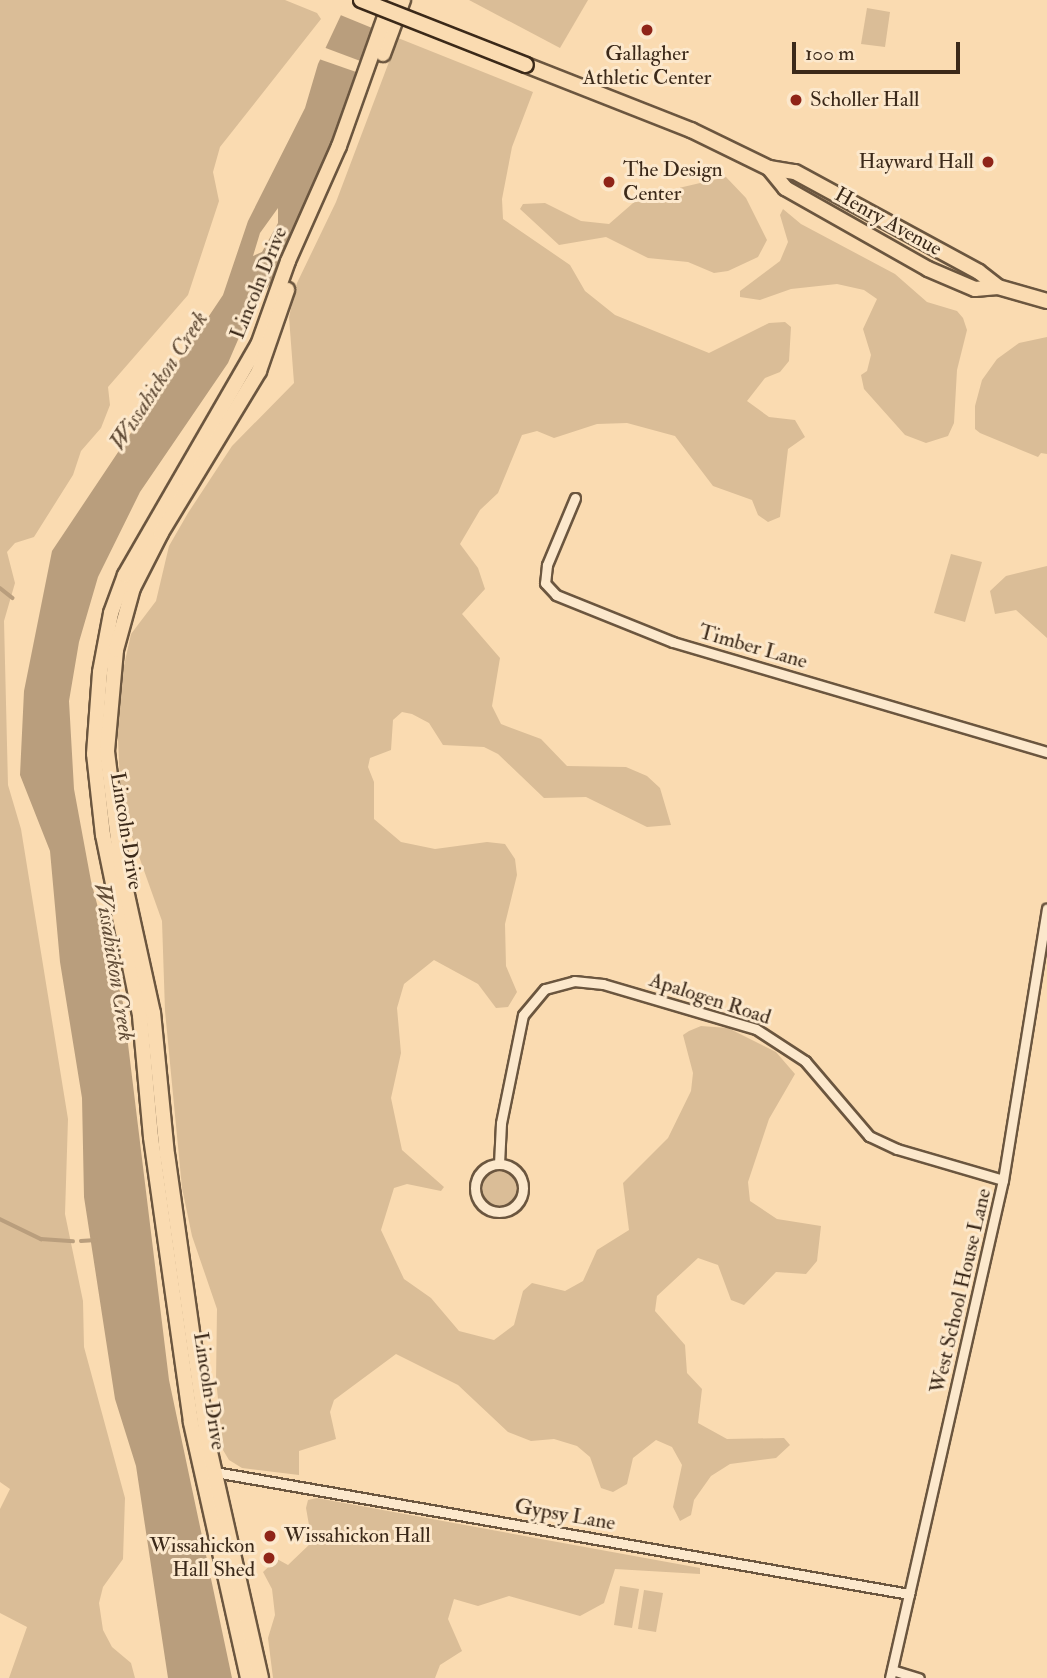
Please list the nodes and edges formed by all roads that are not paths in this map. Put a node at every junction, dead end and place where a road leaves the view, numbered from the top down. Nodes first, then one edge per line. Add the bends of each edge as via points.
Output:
1 (361, 0) edge
2 (391, 0) edge
3 (403, 0) edge
4 (1047, 301) edge
5 (575, 498) dead end
6 (1047, 752) edge
7 (1047, 909) edge
8 (499, 1164) junction
9 (1003, 1180) junction
10 (215, 1472) junction
11 (909, 1594) junction
12 (891, 1674) edge
13 (248, 1678) edge
14 (261, 1678) edge
15 (919, 1678) edge

1 - 4 main road, Henry Avenue, bridge via 691,130 769,168 785,188 928,269 975,289 998,288
2 - 13 main road, Lincoln Drive via 339,146 288,261 258,345 125,575 106,633 99,686 94,754 100,815 140,1015 154,1157 191,1422
3 - 10 main road, Lincoln Drive via 347,152 292,276 268,353 142,570 125,612 113,671 107,751 112,806 150,992 170,1181
5 - 6 street, Timber Lane via 547,565 545,583 556,595 685,646
7 - 9 street, West School House Lane
8 - 8 street via 484,1170 475,1191 482,1205 496,1212 511,1209 523,1189 519,1175
8 - 9 street, Apalogen Road via 501,1123 523,1015 545,989 574,981 603,984 756,1029 805,1061 869,1136 897,1149
9 - 11 street, West School House Lane
10 - 11 street, Gypsy Lane
10 - 14 main road, Lincoln Drive
11 - 12 street, West School House Lane
12 - 15 street

